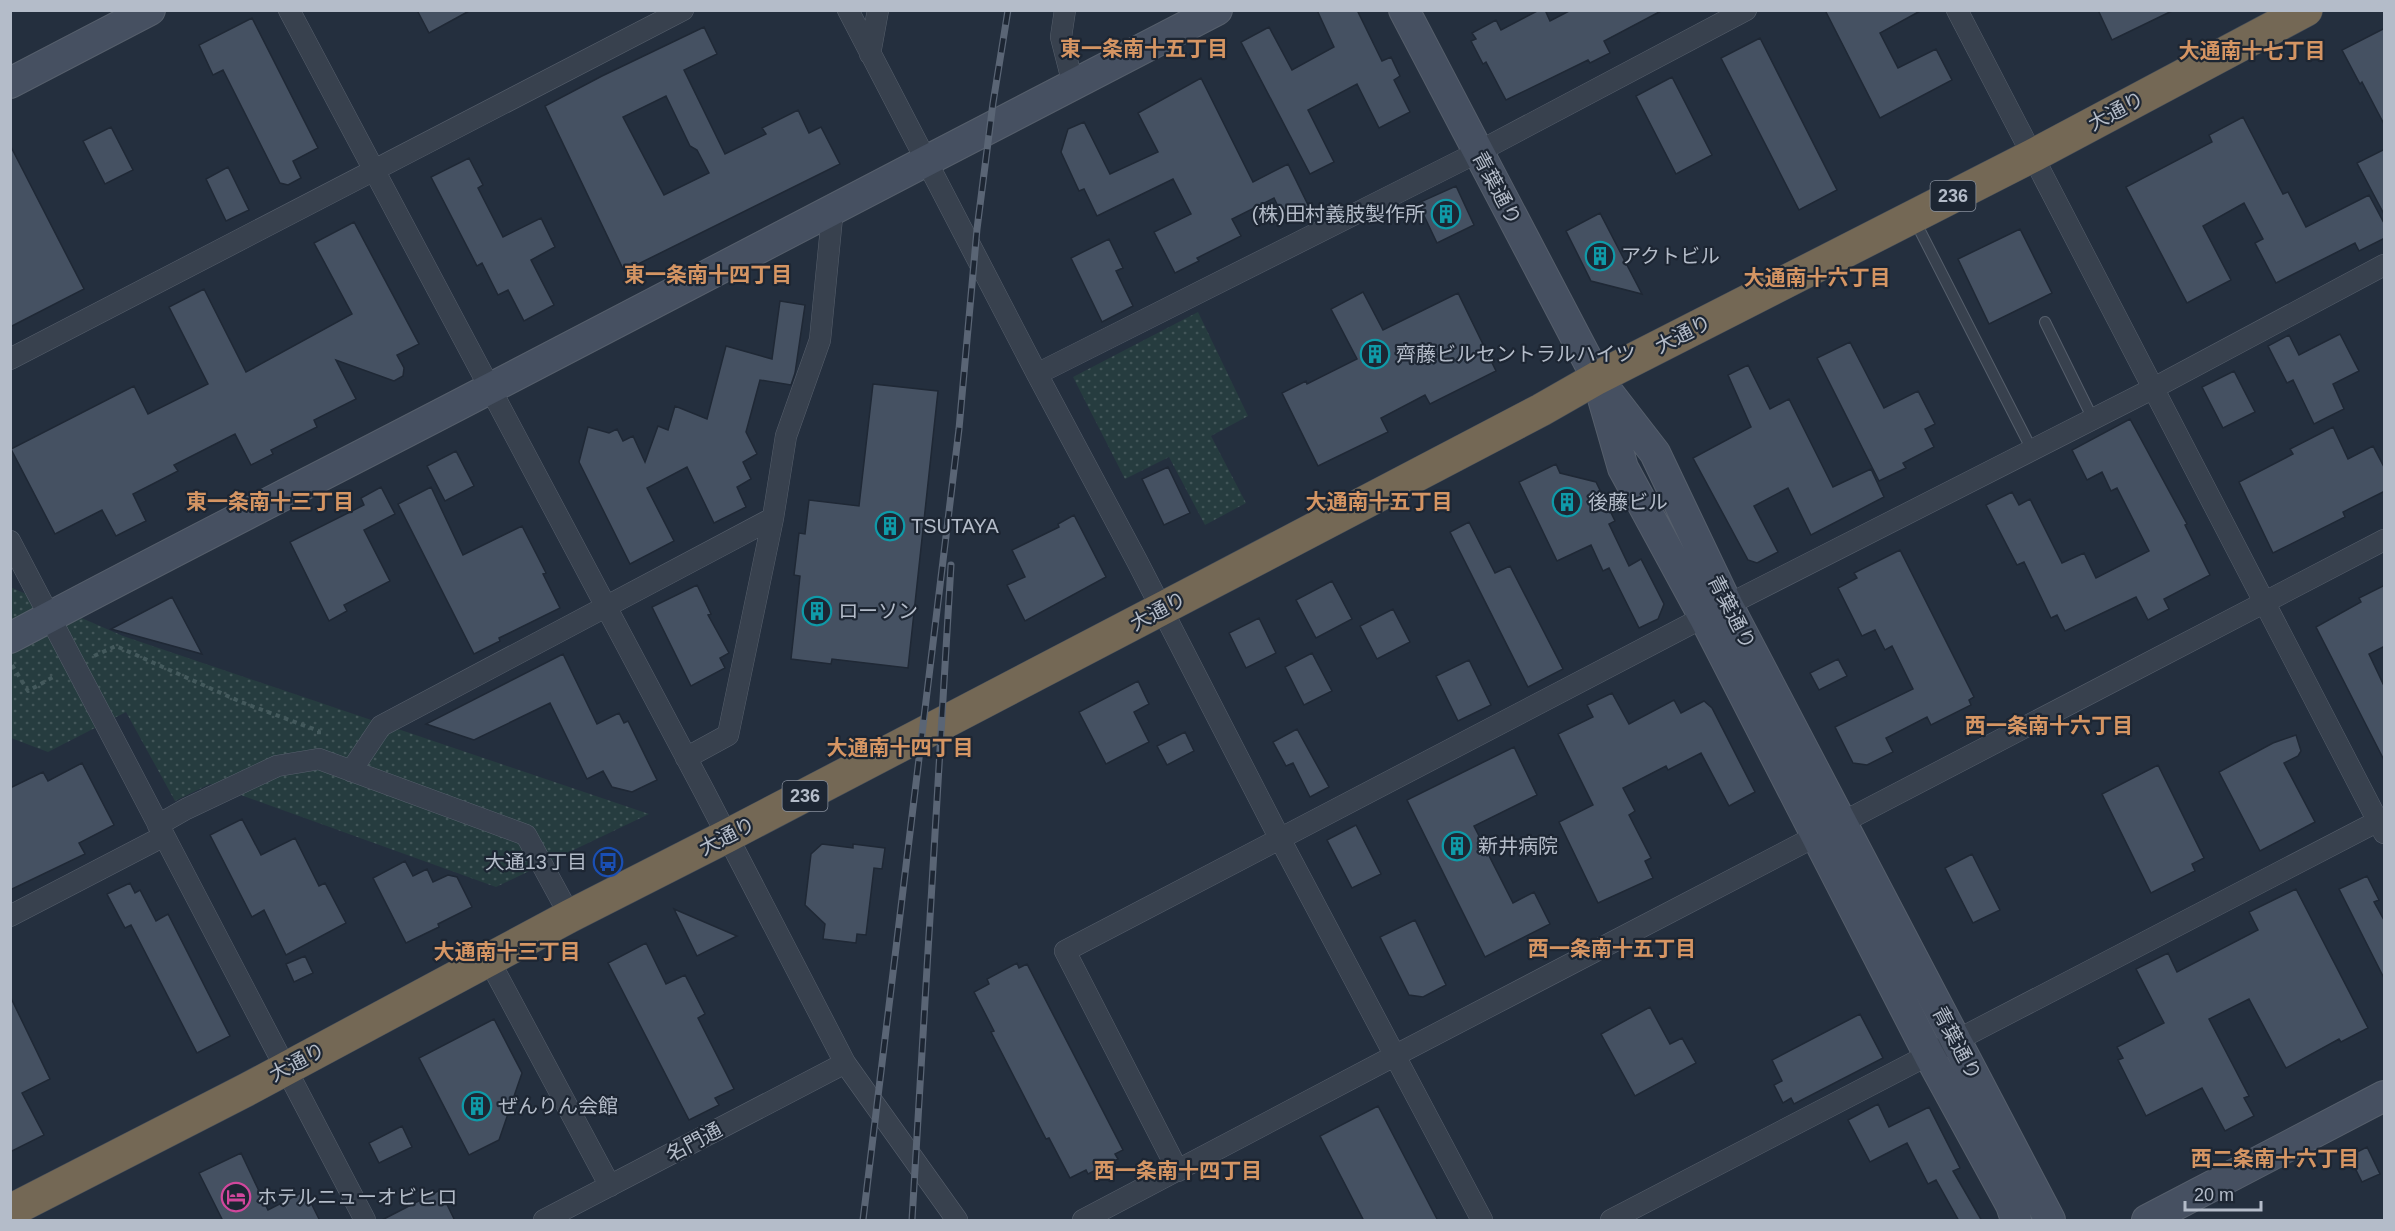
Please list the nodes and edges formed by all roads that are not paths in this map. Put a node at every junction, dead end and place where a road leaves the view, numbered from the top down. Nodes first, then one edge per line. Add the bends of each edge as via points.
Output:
1 (150, 10) edge
2 (289, 10) edge
3 (683, 10) edge
4 (848, 10) edge
5 (878, 10) edge
6 (1065, 10) edge
7 (1217, 10) edge
8 (1404, 10) edge
9 (1746, 10) edge
10 (1957, 10) edge
11 (2306, 10) edge
12 (870, 54) junction
13 (10, 83) edge
14 (1073, 84) junction
15 (1478, 152) junction
16 (2034, 155) junction
17 (926, 160) junction
18 (373, 170) junction
19 (833, 207) junction
20 (1913, 217) junction
21 (2385, 265) edge
22 (2045, 322) dead end
23 (10, 359) edge
24 (1037, 374) junction
25 (1597, 378) junction
26 (490, 388) junction
27 (2152, 389) junction
28 (2093, 419) junction
29 (2032, 450) junction
30 (773, 518) junction
31 (2385, 540) edge
32 (10, 541) edge
33 (2265, 603) junction
34 (604, 607) junction
35 (1162, 609) junction
36 (1716, 611) junction
37 (50, 617) junction
38 (10, 638) edge
39 (686, 758) junction
40 (351, 771) junction
41 (1843, 823) junction
42 (2382, 824) edge
43 (161, 831) junction
44 (727, 836) junction
45 (1817, 837) junction
46 (1280, 839) junction
47 (10, 916) edge
48 (570, 916) junction
49 (489, 960) junction
50 (1956, 1041) junction
51 (1396, 1055) junction
52 (1929, 1055) junction
53 (845, 1063) junction
54 (285, 1069) junction
55 (2385, 1096) edge
56 (1178, 1171) junction
57 (610, 1186) junction
58 (10, 1211) edge
59 (365, 1221) edge
60 (543, 1221) edge
61 (957, 1221) edge
62 (1083, 1221) edge
63 (1482, 1221) edge
64 (1611, 1221) edge
65 (2016, 1221) edge
66 (2050, 1221) edge
67 (2147, 1221) edge

1 - 13 street
2 - 18 street
3 - 18 street
4 - 12 street
5 - 12 street
6 - 14 street via 1061,36
7 - 14 street
8 - 15 street, 青葉通り
9 - 15 street
10 - 16 street
11 - 16 highway, 大通り / 236
12 - 17 street
14 - 17 street
15 - 24 street
15 - 25 street, 青葉通り
16 - 20 highway, 大通り / 236
16 - 27 street
17 - 19 street
17 - 24 street
18 - 23 street
18 - 26 street
19 - 26 street
19 - 30 street via 820,340 786,436
20 - 25 highway, 大通り / 236
20 - 29 lane
21 - 27 street
22 - 28 lane
24 - 35 street
25 - 35 highway, 大通り / 236
25 - 36 street, 青葉通り via 1655,453
26 - 34 street
26 - 37 street
27 - 28 street
27 - 33 street
28 - 29 street
29 - 36 street
30 - 34 street
30 - 39 street via 728,735
31 - 33 street
32 - 37 street
33 - 41 street
33 - 42 street
34 - 39 street
34 - 40 street via 381,726
35 - 44 highway, 大通り / 236
35 - 46 street
36 - 41 street, 青葉通り
36 - 45 street
36 - 46 street
37 - 38 street
37 - 43 street
39 - 44 street
40 - 43 street via 319,759 277,766 186,809
40 - 48 street via 526,835
41 - 45 street
41 - 50 street, 青葉通り
42 - 50 street
43 - 47 street
43 - 54 street
44 - 48 highway, 大通り / 236
44 - 53 street
45 - 51 street
45 - 52 street
46 - 51 street
46 - 56 street via 1065,951
48 - 49 highway, 大通り / 236
49 - 54 highway, 大通り / 236
49 - 57 street
50 - 52 street
50 - 66 street, 青葉通り
51 - 56 street
51 - 63 street
52 - 64 street
52 - 65 street
53 - 57 street, 名門通
53 - 61 street
54 - 58 highway, 大通り / 236
54 - 59 street
55 - 67 street
56 - 62 street
57 - 60 street, 名門通

